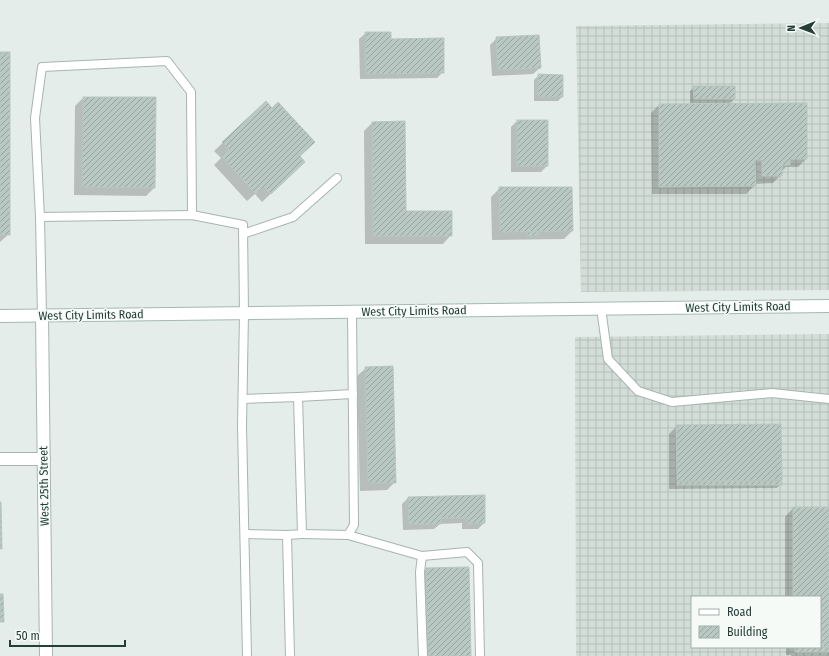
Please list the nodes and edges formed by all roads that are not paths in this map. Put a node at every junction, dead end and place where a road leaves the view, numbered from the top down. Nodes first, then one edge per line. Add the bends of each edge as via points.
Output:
1 (337, 178) dead end
2 (192, 215) junction
3 (40, 217) junction
4 (243, 234) junction
5 (829, 306) edge
6 (601, 308) junction
7 (352, 312) junction
8 (244, 313) junction
9 (0, 316) edge
10 (42, 316) junction
11 (353, 394) junction
12 (298, 397) junction
13 (243, 399) junction
14 (829, 399) edge
15 (0, 459) edge
16 (44, 459) junction
17 (245, 534) junction
18 (302, 534) junction
19 (287, 535) junction
20 (348, 535) junction
21 (422, 556) junction
22 (46, 656) edge
23 (247, 656) edge
24 (290, 656) edge
25 (423, 656) edge
26 (480, 656) edge

1 - 4 lane via 293,217
2 - 3 lane
2 - 3 lane via 191,92 167,62 42,67 35,118
2 - 4 lane via 243,226
3 - 10 lane
4 - 8 lane
5 - 6 street, West City Limits Road
6 - 7 street, West City Limits Road
6 - 14 lane via 608,359 638,391 672,402 772,393
7 - 8 street, West City Limits Road
7 - 11 lane
8 - 10 street, West City Limits Road
8 - 13 lane
9 - 10 street, West City Limits Road
10 - 16 street, West 25th Street
11 - 12 lane
11 - 20 lane via 354,525
12 - 13 lane
12 - 18 lane
13 - 17 lane
15 - 16 street
16 - 22 street, West 25th Street
17 - 19 lane
17 - 23 lane
18 - 19 lane
18 - 20 lane
19 - 24 lane
20 - 21 lane
21 - 25 lane via 420,572
21 - 26 lane via 468,552 478,563

